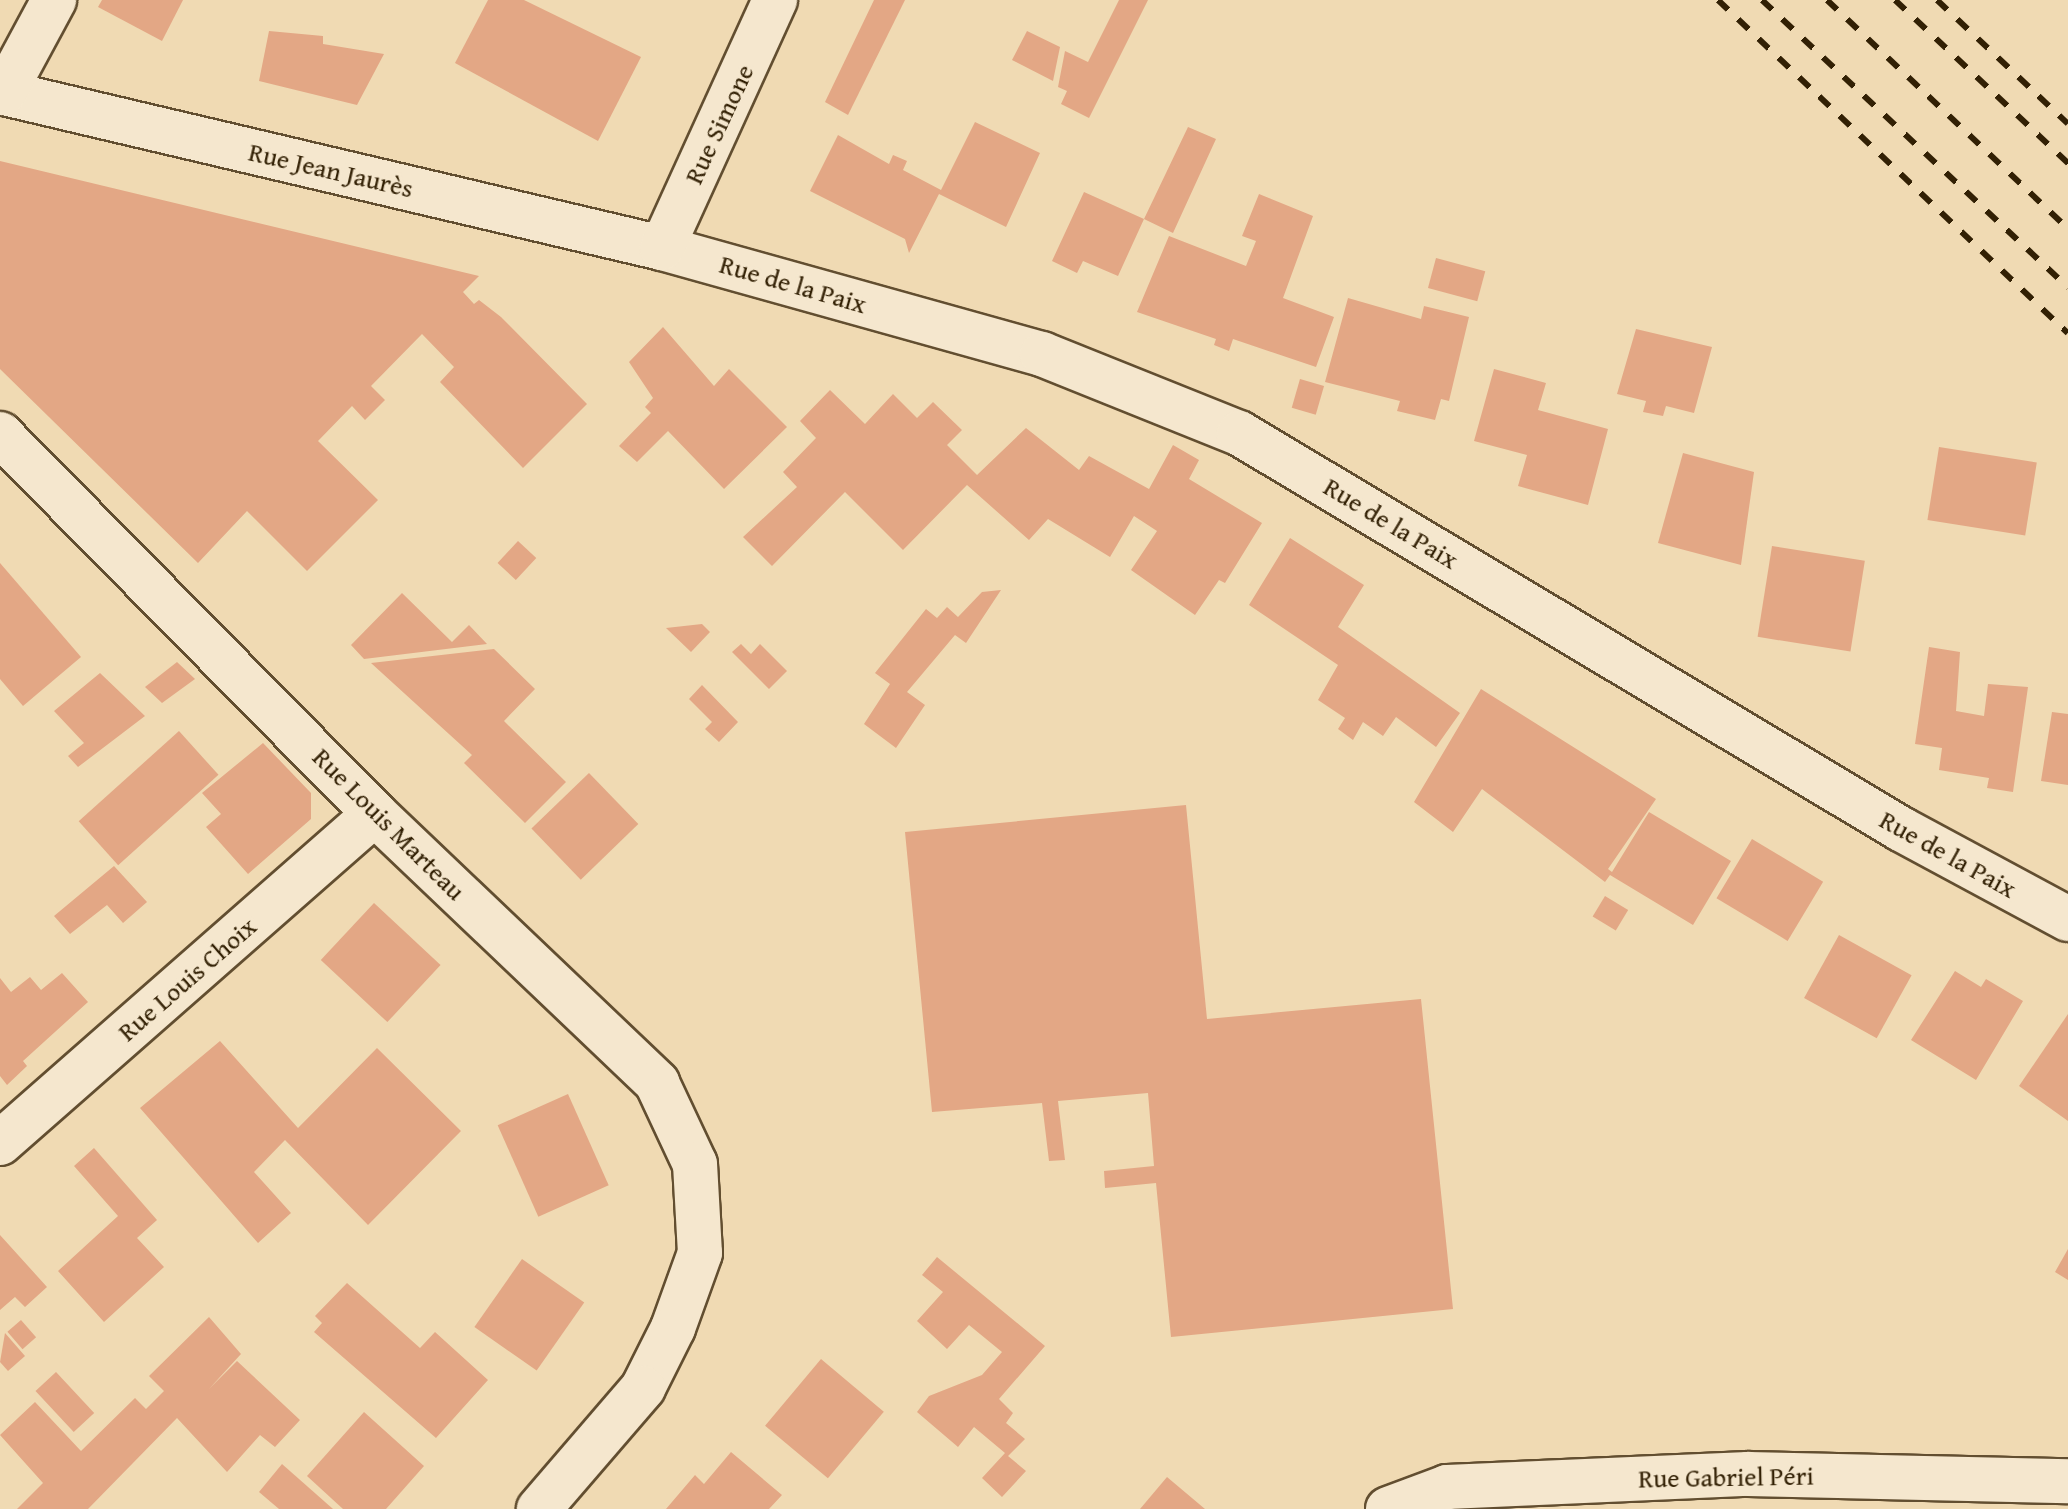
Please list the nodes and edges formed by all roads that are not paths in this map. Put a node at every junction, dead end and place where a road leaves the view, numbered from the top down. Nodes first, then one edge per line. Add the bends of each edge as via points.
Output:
1 (54, 0) edge
2 (775, 0) edge
3 (2, 93) edge
4 (662, 248) junction
5 (0, 434) edge
6 (375, 814) junction
7 (2068, 919) edge
8 (0, 1143) edge
9 (2068, 1481) edge
10 (1573, 1495) edge
11 (539, 1509) edge
12 (1388, 1509) edge

1 - 3 street
2 - 4 street, Rue Simone
3 - 4 street, Rue Jean Jaurès
4 - 7 street, Rue de la Paix via 1042,354 1239,433 1901,829
5 - 6 street, Rue Louis Marteau
6 - 8 street, Rue Louis Choix
6 - 11 street, Rue Louis Marteau via 657,1083 695,1164 700,1253 643,1388
9 - 10 street, Rue Gabriel Péri via 1748,1474
10 - 12 street, Rue Gabriel Péri via 1447,1487

